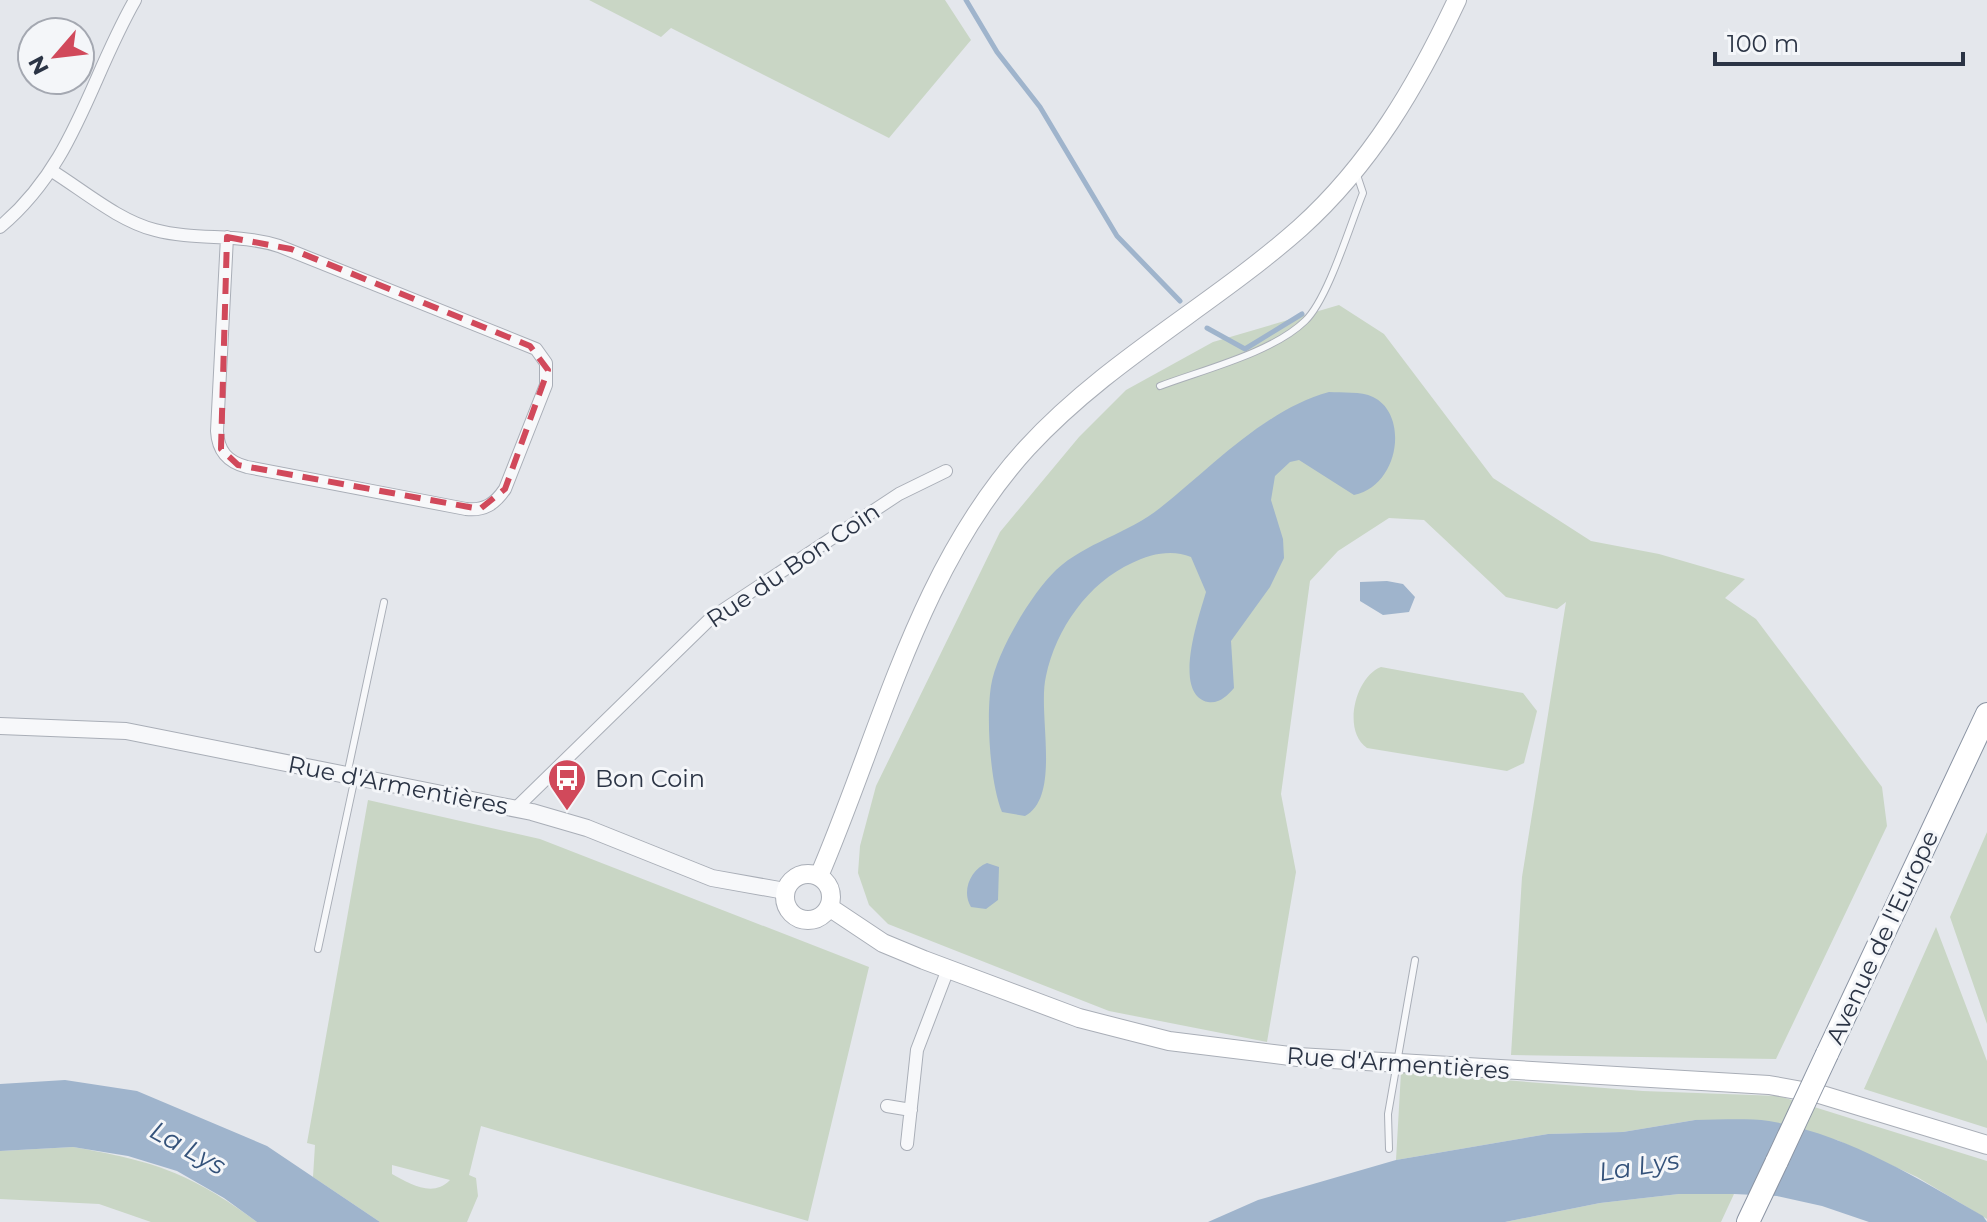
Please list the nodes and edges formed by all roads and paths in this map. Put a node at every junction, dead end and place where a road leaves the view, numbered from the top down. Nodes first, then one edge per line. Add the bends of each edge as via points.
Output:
1 (135, 0) edge
2 (1457, 0) edge
3 (52, 171) junction
4 (1355, 171) junction
5 (0, 227) edge
6 (227, 237) junction
7 (1160, 386) dead end
8 (946, 471) dead end
9 (384, 602) dead end
10 (1987, 714) edge
11 (0, 726) edge
12 (351, 775) junction
13 (515, 809) junction
14 (819, 876) junction
15 (785, 891) junction
16 (829, 907) junction
17 (318, 949) dead end
18 (1415, 960) dead end
19 (948, 969) junction
20 (1395, 1063) junction
21 (887, 1106) dead end
22 (911, 1110) junction
23 (907, 1144) dead end
24 (1987, 1145) edge
25 (1389, 1149) dead end
26 (1748, 1222) edge

1 - 3 street
2 - 4 main road via 1414,87
3 - 5 street
3 - 6 street via 143,226
4 - 7 lane via 1363,193 1306,321 1272,342
4 - 14 main road via 1272,252 1072,402 1001,480 963,535 927,603
6 - 6 street via 291,249 536,349 548,370 546,385 496,501 466,509 228,459 217,437
8 - 13 street, Rue du Bon Coin via 886,502 711,618
9 - 12 lane
10 - 26 highway, Avenue de l'Europe, bridge
11 - 12 street, Rue d'Armentières via 126,731
12 - 13 street, Rue d'Armentières
12 - 17 lane
13 - 15 street, Rue d'Armentières via 568,822 712,878
14 - 15 main road via 798,876
14 - 16 main road via 830,890
15 - 16 main road via 788,909 798,918 816,919
16 - 19 main road, Rue d'Armentières via 883,943
18 - 20 lane
19 - 20 main road, Rue d'Armentières via 1137,1035 1223,1050
19 - 22 street via 917,1050
20 - 24 main road, Rue d'Armentières via 1769,1085 1819,1094
20 - 25 lane
21 - 22 street
22 - 23 street

